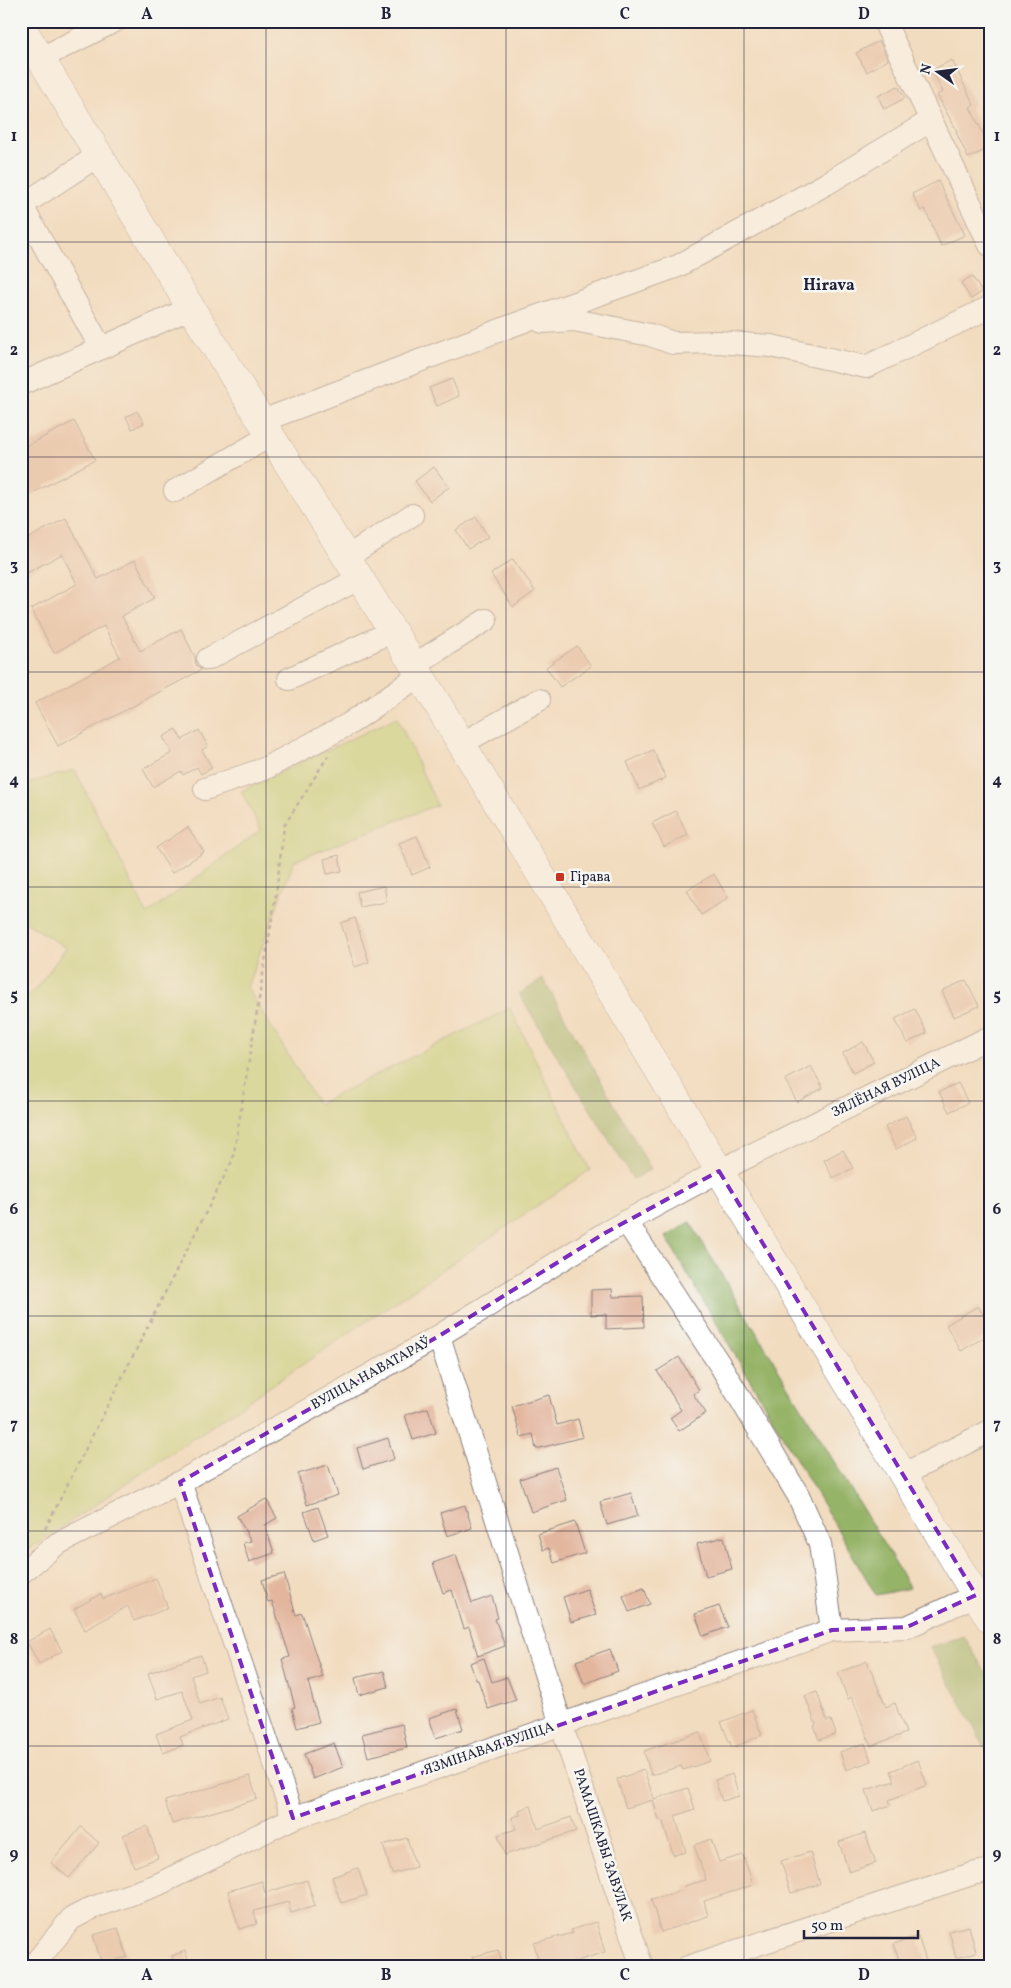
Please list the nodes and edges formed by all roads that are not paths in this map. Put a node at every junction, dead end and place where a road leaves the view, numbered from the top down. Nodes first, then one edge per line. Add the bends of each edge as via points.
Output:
1 (115, 21) edge
2 (884, 21) edge
3 (21, 26) edge
4 (41, 58) junction
5 (930, 121) junction
6 (99, 155) junction
7 (22, 206) edge
8 (990, 244) edge
9 (990, 307) edge
10 (191, 308) junction
11 (516, 324) junction
12 (100, 348) junction
13 (21, 384) edge
14 (267, 428) junction
15 (175, 491) dead end
16 (412, 515) dead end
17 (354, 568) junction
18 (486, 620) dead end
19 (393, 631) junction
20 (208, 659) dead end
21 (417, 670) junction
22 (289, 679) dead end
23 (539, 700) dead end
24 (462, 744) junction
25 (205, 789) dead end
26 (990, 1037) edge
27 (719, 1171) junction
28 (626, 1221) junction
29 (439, 1336) junction
30 (985, 1433) edge
31 (902, 1475) junction
32 (180, 1482) junction
33 (21, 1574) edge
34 (976, 1595) junction
35 (990, 1619) edge
36 (832, 1630) junction
37 (562, 1724) junction
38 (293, 1818) junction
39 (990, 1870) edge
40 (32, 1967) edge
41 (642, 1967) edge
42 (688, 1967) edge

1 - 4 street
2 - 5 street
3 - 4 main road
4 - 6 main road
5 - 8 street
5 - 11 street via 826,184 678,266
6 - 7 street
6 - 10 main road
7 - 12 street
9 - 11 street via 866,367 771,346 672,343 650,335 574,320
10 - 12 street
10 - 14 main road
11 - 14 street
12 - 13 street
14 - 15 street
14 - 17 main road
16 - 17 street
17 - 19 main road
17 - 20 street
18 - 21 street
19 - 21 main road
19 - 22 street
21 - 24 main road
21 - 25 street via 340,728 264,769
23 - 24 street
24 - 27 main road
26 - 27 street, ЗЯЛЁНАЯ ВУЛІЦА
27 - 28 street, ВУЛІЦА НАВАТАРАЎ
27 - 31 main road
28 - 29 street, ВУЛІЦА НАВАТАРАЎ
28 - 36 street via 722,1368 798,1495 820,1544
29 - 32 street, ВУЛІЦА НАВАТАРАЎ
29 - 37 street, РАМАШКАВЫ ЗАВУЛАК
30 - 31 street
31 - 34 main road
32 - 33 street, ВУЛІЦА НАВАТАРАЎ via 57,1544
32 - 38 street
34 - 35 main road
34 - 36 street, ЯЗМІНАВАЯ ВУЛІЦА via 907,1628
36 - 37 street, ЯЗМІНАВАЯ ВУЛІЦА
37 - 38 street, ЯЗМІНАВАЯ ВУЛІЦА
37 - 41 street, РАМАШКАВЫ ЗАВУЛАК
38 - 40 street, ЯЗМІНАВАЯ ВУЛІЦА via 157,1885 92,1908 72,1919
39 - 42 street

